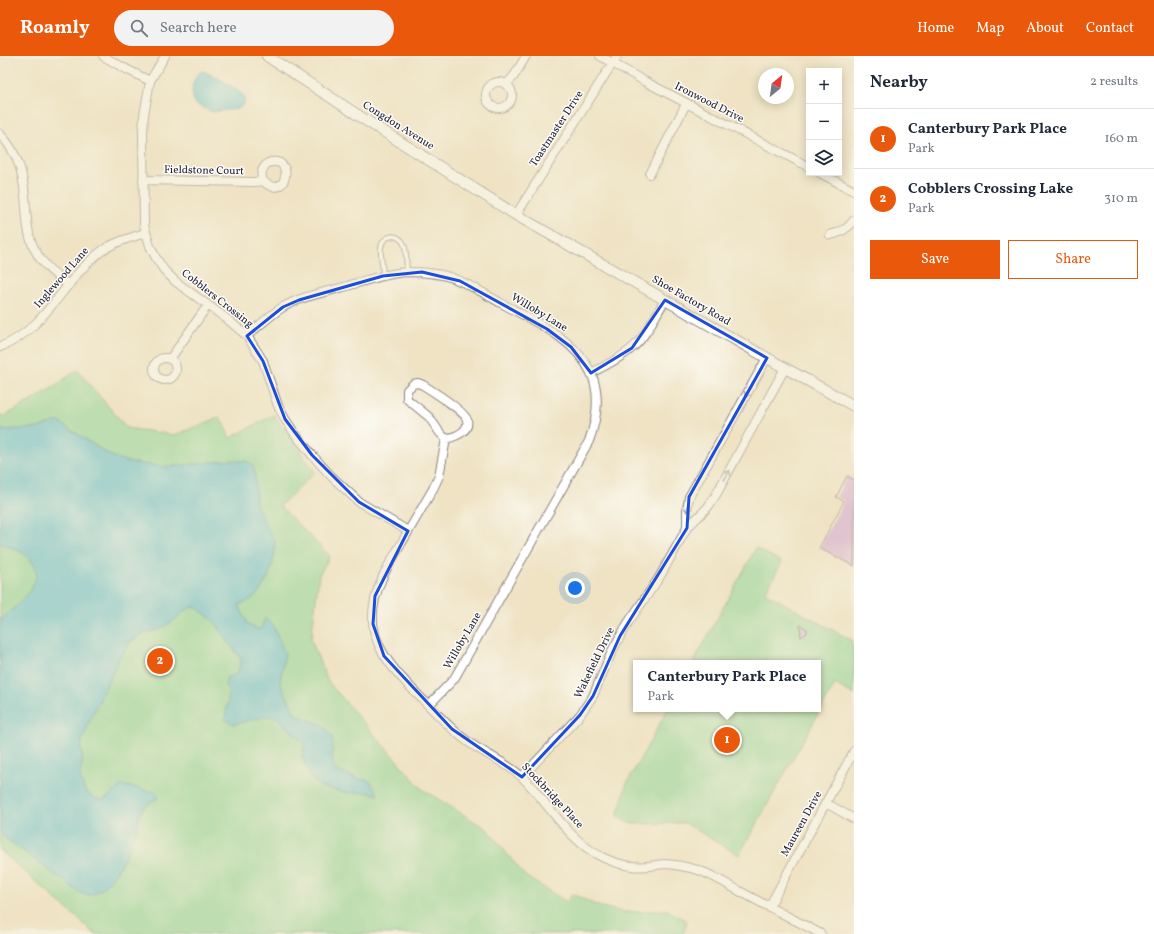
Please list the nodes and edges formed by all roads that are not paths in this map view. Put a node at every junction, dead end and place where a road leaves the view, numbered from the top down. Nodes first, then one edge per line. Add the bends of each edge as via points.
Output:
1 (103, 56) edge
2 (164, 56) edge
3 (267, 56) edge
4 (526, 56) edge
5 (600, 56) edge
6 (617, 56) edge
7 (612, 63) junction
8 (150, 81) junction
9 (506, 85) dead end
10 (686, 104) junction
11 (0, 134) edge
12 (806, 165) edge
13 (650, 174) dead end
14 (826, 176) edge
15 (144, 180) junction
16 (263, 181) dead end
17 (854, 191) edge
18 (516, 215) junction
19 (854, 220) edge
20 (146, 233) junction
21 (830, 235) dead end
22 (407, 272) junction
23 (383, 276) junction
24 (69, 285) junction
25 (665, 300) junction
26 (208, 305) junction
27 (247, 336) junction
28 (0, 347) edge
29 (767, 358) junction
30 (170, 359) dead end
31 (785, 368) junction
32 (591, 373) junction
33 (854, 406) edge
34 (446, 439) junction
35 (687, 528) junction
36 (408, 531) junction
37 (429, 705) junction
38 (854, 751) edge
39 (522, 777) junction
40 (826, 804) junction
41 (854, 819) edge
42 (769, 907) junction
43 (821, 934) edge

1 - 8 street
2 - 8 street, Cobblers Crossing
3 - 18 street, Congdon Avenue
4 - 9 street
5 - 7 street, Ironwood Drive
6 - 7 street, Toastmaster Drive
7 - 10 street, Ironwood Drive
7 - 18 street, Toastmaster Drive
8 - 15 street, Cobblers Crossing via 143,121
10 - 12 street, Ironwood Drive
10 - 13 street
11 - 24 street via 16,155 25,191 26,220 35,250 55,275
14 - 17 street
15 - 16 street, Fieldstone Court
15 - 20 street, Cobblers Crossing via 143,211
18 - 25 street, Shoe Factory Road
19 - 21 street via 840,233
20 - 24 street, Inglewood Lane via 123,239 104,249 93,257
20 - 26 street, Cobblers Crossing via 164,270
22 - 23 street, Willoby Lane
22 - 23 lane via 404,244 401,239 391,236 385,239 382,245
22 - 32 street, Willoby Lane via 441,274 481,292 560,337 581,357
23 - 27 street, Willoby Lane via 283,307
24 - 28 street, Inglewood Lane via 26,334
25 - 29 street, Shoe Factory Road
25 - 32 street via 632,348
26 - 27 street, Cobblers Crossing
26 - 30 street
27 - 36 street, Cobblers Crossing via 263,361 278,406 303,445 350,495
29 - 31 street, Shoe Factory Road
29 -> 35 street, Wakefield Drive via 689,498
31 - 33 street, Shoe Factory Road
35 -> 31 street, Wakefield Drive via 708,507 717,493
32 - 37 street, Willoby Lane via 597,402 594,427 589,441 454,679
34 - 34 street via 429,417 407,399 407,390 413,384 423,385 456,408 468,420 464,431
34 - 36 street, Stockbridge Place via 434,489
35 - 39 street, Wakefield Drive via 659,578 620,636 587,706
36 - 37 street, Stockbridge Place via 380,582 375,596 374,624 379,648 384,656
37 - 39 street, Stockbridge Place via 467,742
38 - 40 street, Maureen Drive
39 - 42 street, Stockbridge Place via 571,834 601,856 624,865 642,867 663,864 698,870
40 - 41 street
40 - 42 street, Maureen Drive
42 - 43 street, Stockbridge Place

